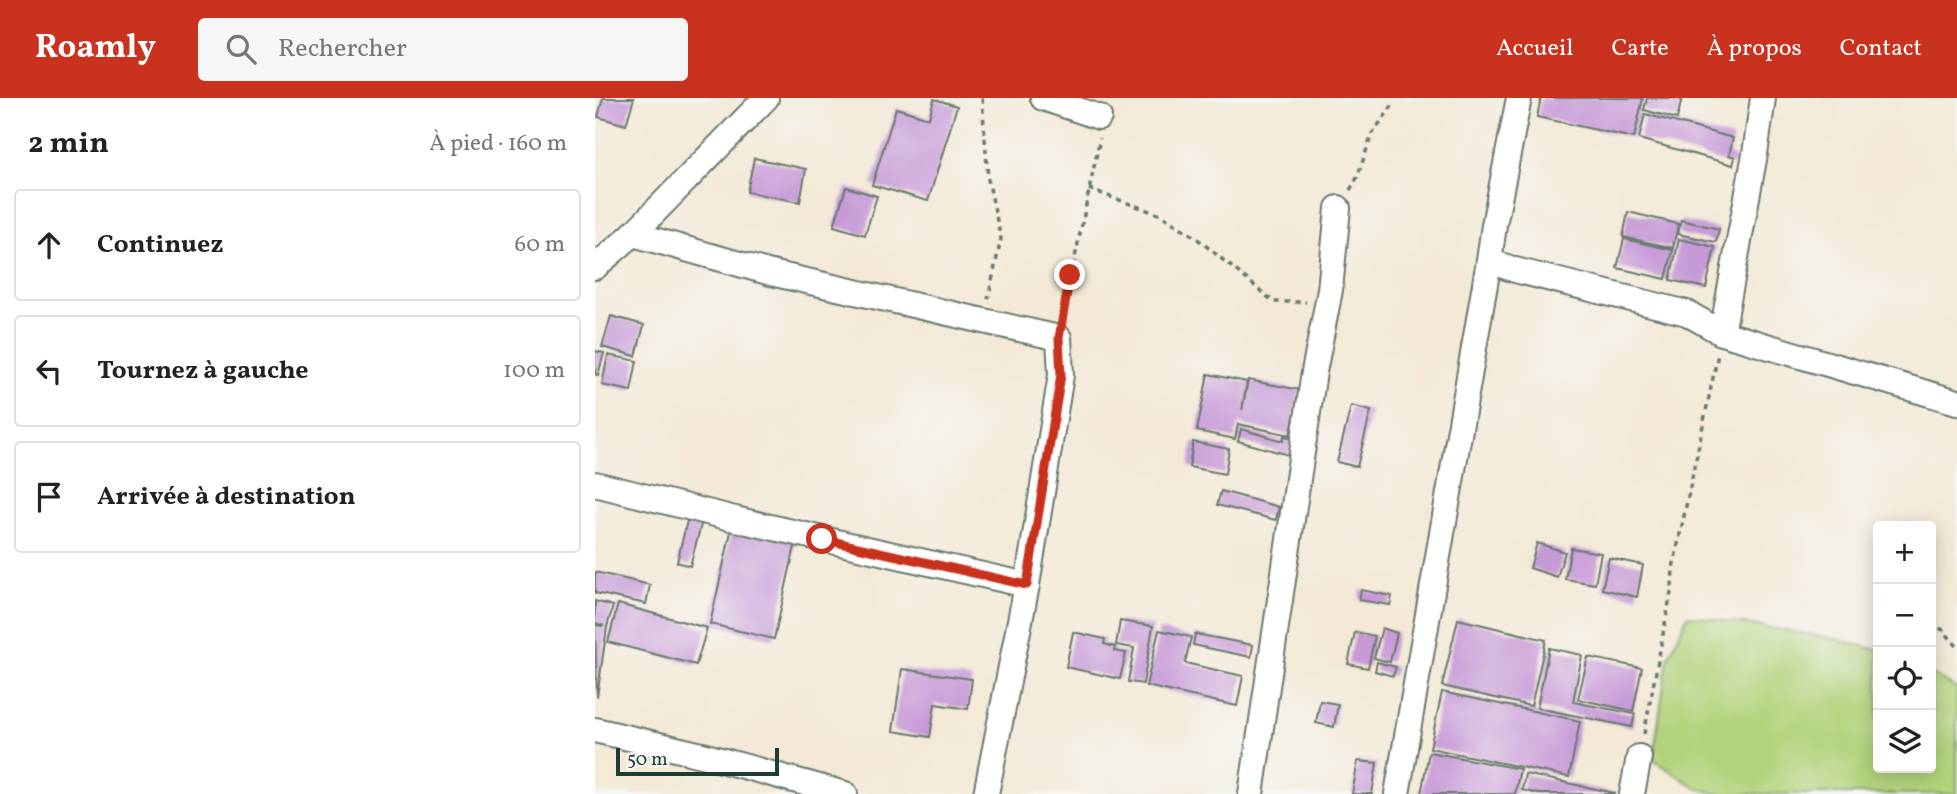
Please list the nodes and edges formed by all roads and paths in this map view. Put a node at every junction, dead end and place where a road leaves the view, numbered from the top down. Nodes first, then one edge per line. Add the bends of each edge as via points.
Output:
1 (766, 98) edge
2 (982, 98) edge
3 (1042, 98) edge
4 (1519, 98) edge
5 (1763, 98) edge
6 (1395, 102) dead end
7 (1100, 117) joint
8 (1357, 178) dead end
9 (1089, 189) junction
10 (1338, 208) dead end
11 (633, 234) junction
12 (1489, 261) junction
13 (596, 265) edge
14 (1330, 290) junction
15 (980, 321) junction
16 (1722, 333) junction
17 (1059, 338) junction
18 (1957, 402) edge
19 (595, 484) edge
20 (1027, 585) junction
21 (1936, 626) edge
22 (1957, 646) edge
23 (595, 730) edge
24 (1639, 757) joint
25 (845, 794) edge
26 (986, 794) edge
27 (1251, 794) edge
28 (1397, 794) edge
29 (1632, 794) edge

1 - 11 street
2 - 15 path via 988,179 1001,239
3 - 7 street
4 - 12 street
5 - 16 street
6 - 8 path via 1372,134
7 - 9 path via 1103,126
9 - 14 path via 1161,215 1274,302 1303,303
9 - 17 path
10 - 14 street
11 - 13 street
11 - 15 street via 771,273
12 - 16 street via 1687,313
12 - 28 street
14 - 27 street
15 - 17 street
16 - 18 street
16 - 24 path
17 - 20 street via 1061,375
19 - 20 street
20 - 26 street
21 - 22 path
23 - 25 street
24 - 29 street

